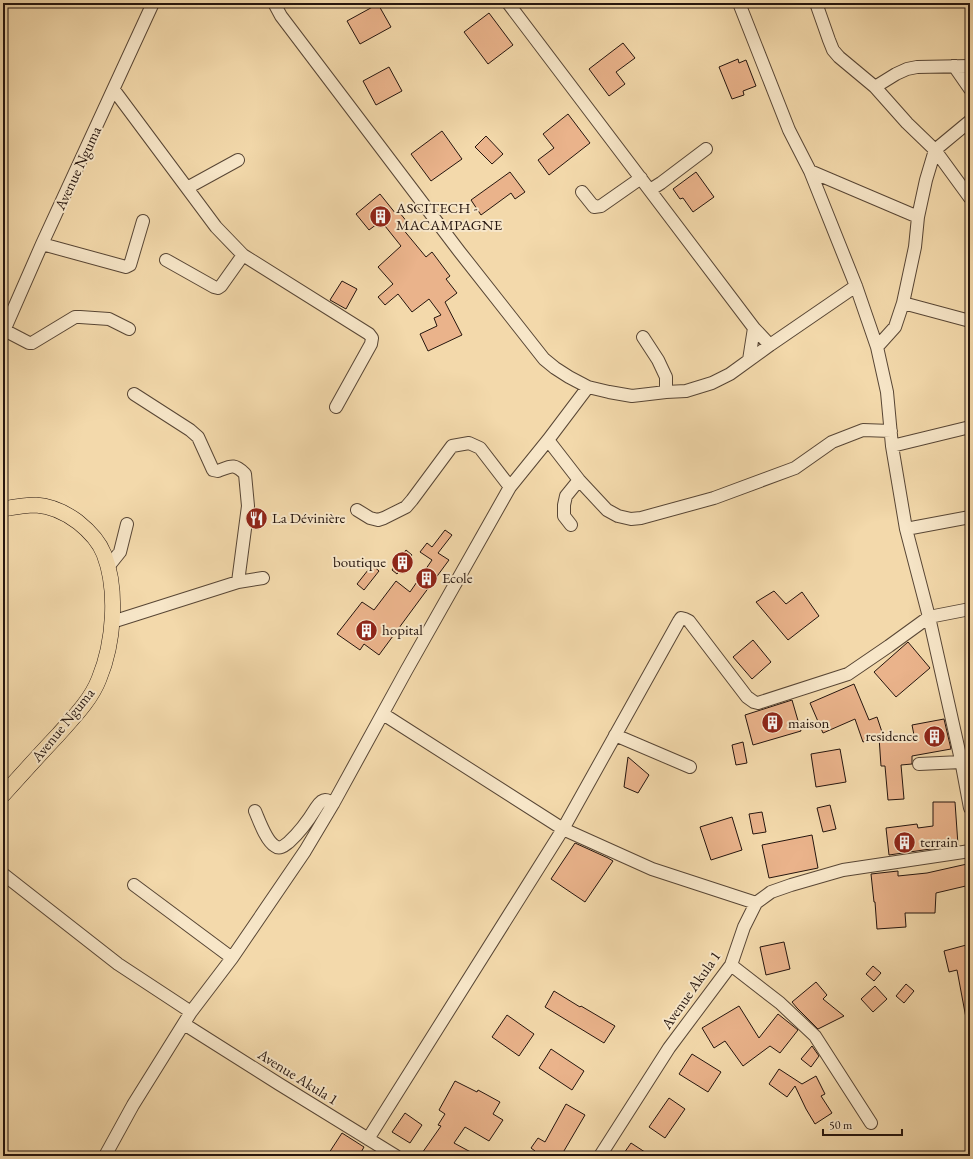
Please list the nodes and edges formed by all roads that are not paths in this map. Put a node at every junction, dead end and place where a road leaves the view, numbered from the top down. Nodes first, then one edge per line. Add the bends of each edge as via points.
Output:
1 (154, 3) edge
2 (274, 3) edge
3 (508, 3) edge
4 (739, 3) edge
5 (816, 3) edge
6 (954, 66) junction
7 (970, 66) edge
8 (875, 87) junction
9 (970, 89) edge
10 (114, 90) junction
11 (970, 121) edge
12 (706, 149) dead end
13 (935, 150) junction
14 (238, 160) dead end
15 (810, 171) junction
16 (641, 178) junction
17 (187, 188) junction
18 (650, 190) junction
19 (582, 192) dead end
20 (970, 198) edge
21 (918, 217) junction
22 (143, 221) dead end
23 (42, 244) junction
24 (243, 255) junction
25 (166, 260) dead end
26 (856, 286) junction
27 (903, 303) junction
28 (970, 321) edge
29 (754, 328) junction
30 (129, 329) dead end
31 (4, 332) edge
32 (644, 337) dead end
33 (770, 344) junction
34 (877, 347) junction
35 (749, 360) junction
36 (588, 387) junction
37 (666, 392) junction
38 (134, 394) dead end
39 (336, 407) dead end
40 (970, 427) edge
41 (891, 431) junction
42 (548, 440) junction
43 (892, 446) junction
44 (579, 480) junction
45 (510, 488) junction
46 (3, 509) edge
47 (357, 510) dead end
48 (970, 517) edge
49 (127, 524) dead end
50 (571, 525) dead end
51 (906, 529) junction
52 (108, 567) junction
53 (263, 578) dead end
54 (238, 582) junction
55 (970, 609) edge
56 (929, 617) junction
57 (112, 622) junction
58 (383, 714) junction
59 (615, 735) junction
60 (964, 760) edge
61 (919, 764) dead end
62 (690, 767) dead end
63 (3, 796) edge
64 (333, 804) junction
65 (970, 808) edge
66 (255, 811) dead end
67 (563, 829) junction
68 (970, 851) edge
69 (3, 874) edge
70 (134, 885) dead end
71 (756, 903) junction
72 (232, 958) junction
73 (731, 965) junction
74 (191, 1012) junction
75 (184, 1024) junction
76 (871, 1123) dead end
77 (368, 1139) junction
78 (105, 1156) edge
79 (396, 1156) edge
80 (600, 1156) edge

1 - 10 street, Avenue Nguma
2 - 36 street via 281,16 459,251 544,359 559,371
3 - 16 street
4 - 15 street via 790,130
5 - 8 street via 833,50
6 - 7 street
6 - 8 street via 907,69
6 - 9 street
8 - 13 street
10 - 17 street
10 - 23 street, Avenue Nguma
11 - 13 street
12 - 18 street
13 - 20 street
13 - 21 street
14 - 17 street
15 - 21 street
15 - 26 street
16 - 18 street
16 - 19 street via 601,206 594,207
17 - 24 street via 220,232
18 - 29 street
21 - 27 street via 915,247
22 - 23 street via 130,265 126,267
23 - 31 street, Avenue Nguma
24 - 25 street via 218,288
24 - 39 street via 372,338
26 - 33 street
26 - 34 street
27 - 28 street
27 - 34 street via 895,327
29 - 33 street
29 - 35 street
30 - 31 street via 109,319 75,317 32,343
32 - 37 street via 666,377
33 - 35 street
34 - 41 street via 887,392
35 - 37 street via 712,383 686,391
36 - 37 street via 632,396
36 - 42 street
38 - 54 street via 198,437 213,470 218,471 232,466 239,467 245,474 248,506
40 - 43 street
41 - 43 street
41 - 44 street via 863,430 832,442 795,468 714,498 641,518 631,519 606,510
42 - 44 street
42 - 45 street
43 - 51 street
44 - 50 street via 566,496 564,505 564,516
45 - 47 street via 480,448 469,443 452,446 406,506 378,520
45 - 58 street
46 - 52 main road, Avenue Nguma via 37,505 59,510 73,518 95,539 104,553
48 - 51 street
49 - 52 street via 120,552
51 - 56 street
52 - 57 main road, Avenue Nguma via 113,588
53 - 54 street
54 - 57 street
55 - 56 street
56 - 59 street via 848,674 758,703 747,697 689,621 681,618
56 - 60 street
57 - 63 main road, Avenue Nguma via 99,679 88,699
58 - 64 street
58 - 67 street
59 - 62 street
59 - 67 street
60 - 61 street
60 - 65 street
64 - 66 street via 323,800 296,836 279,848 269,840
64 - 72 street via 305,851
67 - 71 street via 652,869
67 - 77 street
68 - 71 street, Avenue Akula 1 via 843,870 771,892
69 - 74 street via 118,964
70 - 72 street
71 - 73 street, Avenue Akula 1
72 - 74 street
73 - 76 street via 780,1003 816,1036
73 - 80 street, Avenue Akula 1 via 670,1048
74 - 75 street
75 - 77 street, Avenue Akula 1
75 - 78 street via 133,1105
77 - 79 street, Avenue Akula 1

